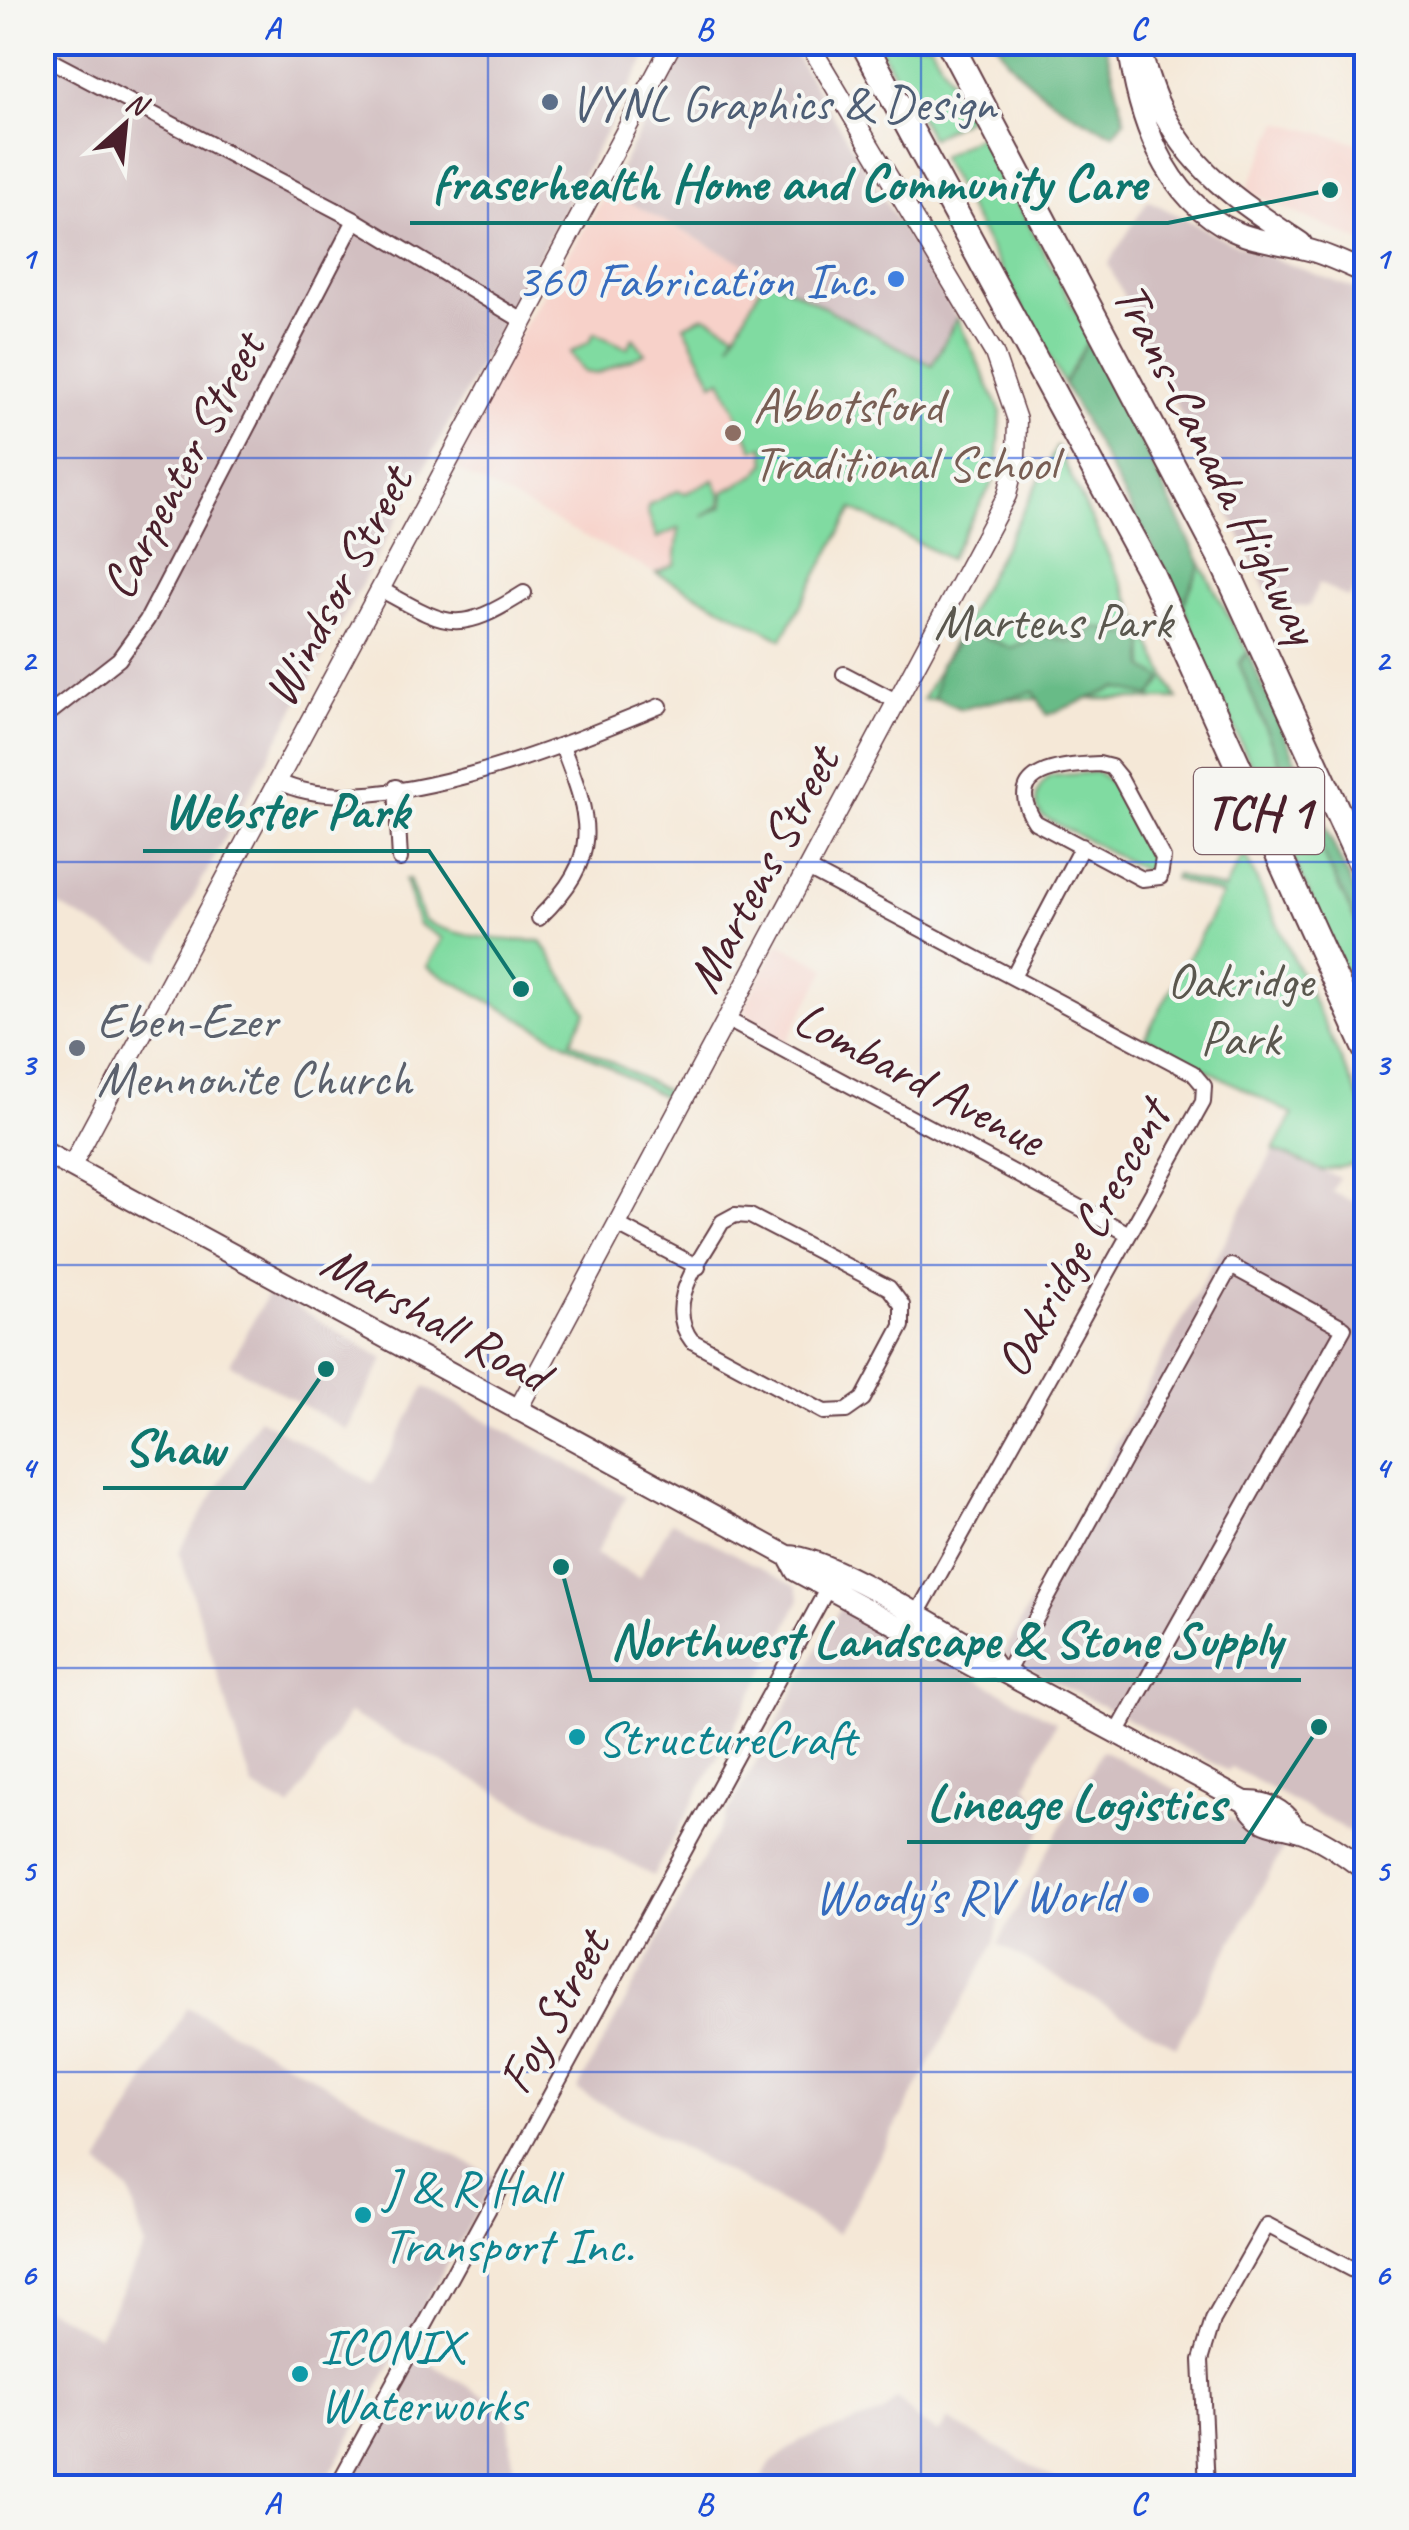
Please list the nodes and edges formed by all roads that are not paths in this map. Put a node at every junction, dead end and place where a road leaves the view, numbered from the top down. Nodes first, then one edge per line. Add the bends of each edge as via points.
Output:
1 (673, 42) edge
2 (808, 42) edge
3 (864, 42) edge
4 (949, 42) edge
5 (1131, 42) edge
6 (42, 56) edge
7 (355, 220) junction
8 (1311, 250) junction
9 (1366, 273) edge
10 (523, 321) junction
11 (380, 589) junction
12 (524, 593) dead end
13 (844, 674) dead end
14 (896, 701) junction
15 (660, 706) dead end
16 (42, 719) edge
17 (562, 746) junction
18 (277, 781) junction
19 (396, 787) junction
20 (1082, 846) junction
21 (400, 859) dead end
22 (806, 868) junction
23 (1366, 874) edge
24 (538, 918) dead end
25 (1013, 977) junction
26 (726, 1020) junction
27 (1366, 1048) edge
28 (42, 1152) edge
29 (71, 1167) junction
30 (616, 1224) junction
31 (1129, 1234) junction
32 (698, 1267) junction
33 (517, 1411) junction
34 (832, 1580) junction
35 (916, 1616) junction
36 (1001, 1671) junction
37 (1117, 1733) junction
38 (1366, 1871) edge
39 (1366, 2277) edge
40 (336, 2488) edge
41 (1207, 2488) edge

1 - 10 street, Windsor Street
2 - 14 street, Martens Street via 994,352 1016,420 1006,495
3 - 27 highway, TCH 1 via 1152,574
4 - 23 highway, Trans-Canada Highway / TCH 1 via 1220,556
5 - 8 main road via 1177,138 1217,186
5 - 8 main road via 1157,153 1198,208 1237,233
6 - 7 street
7 - 10 street
7 - 16 street, Carpenter Street via 146,620 119,659
8 - 9 main road
10 - 11 street, Windsor Street
11 - 12 street via 454,623 486,616
11 - 18 street, Windsor Street
13 - 14 street
14 - 22 street, Martens Street
15 - 17 street
17 - 19 street via 484,773
17 - 24 street via 585,802 585,854 565,892
18 - 19 street via 322,796
18 - 29 street, Windsor Street
19 - 21 street
20 - 20 street via 1142,879 1160,877 1164,868 1111,767 1048,767 1028,792 1028,811
20 - 25 street
22 - 25 street, Oakridge Crescent
22 - 26 street, Martens Street
25 - 31 street, Oakridge Crescent via 1194,1073 1204,1086 1203,1102
26 - 30 street, Martens Street
26 - 31 street, Lombard Avenue
28 - 29 main road, Marshall Road
29 - 33 main road, Marshall Road
30 - 32 street
30 - 33 street, Martens Street
31 - 35 street, Oakridge Crescent
32 - 32 street via 678,1304 679,1325 692,1341 824,1412 846,1411 863,1398 902,1326 902,1305 890,1288 750,1216 722,1222
33 - 34 main road, Marshall Road via 788,1556 804,1555
34 - 35 main road, Marshall Road
34 - 36 main road, Marshall Road via 978,1668
34 - 40 street, Foy Street
35 - 36 main road, Marshall Road via 986,1654
36 - 37 main road, Marshall Road
36 - 37 street via 1231,1266 1344,1328
37 - 38 main road, Marshall Road via 1244,1802 1262,1801 1287,1815 1296,1830
39 - 41 street via 1267,2225 1213,2320 1201,2360

